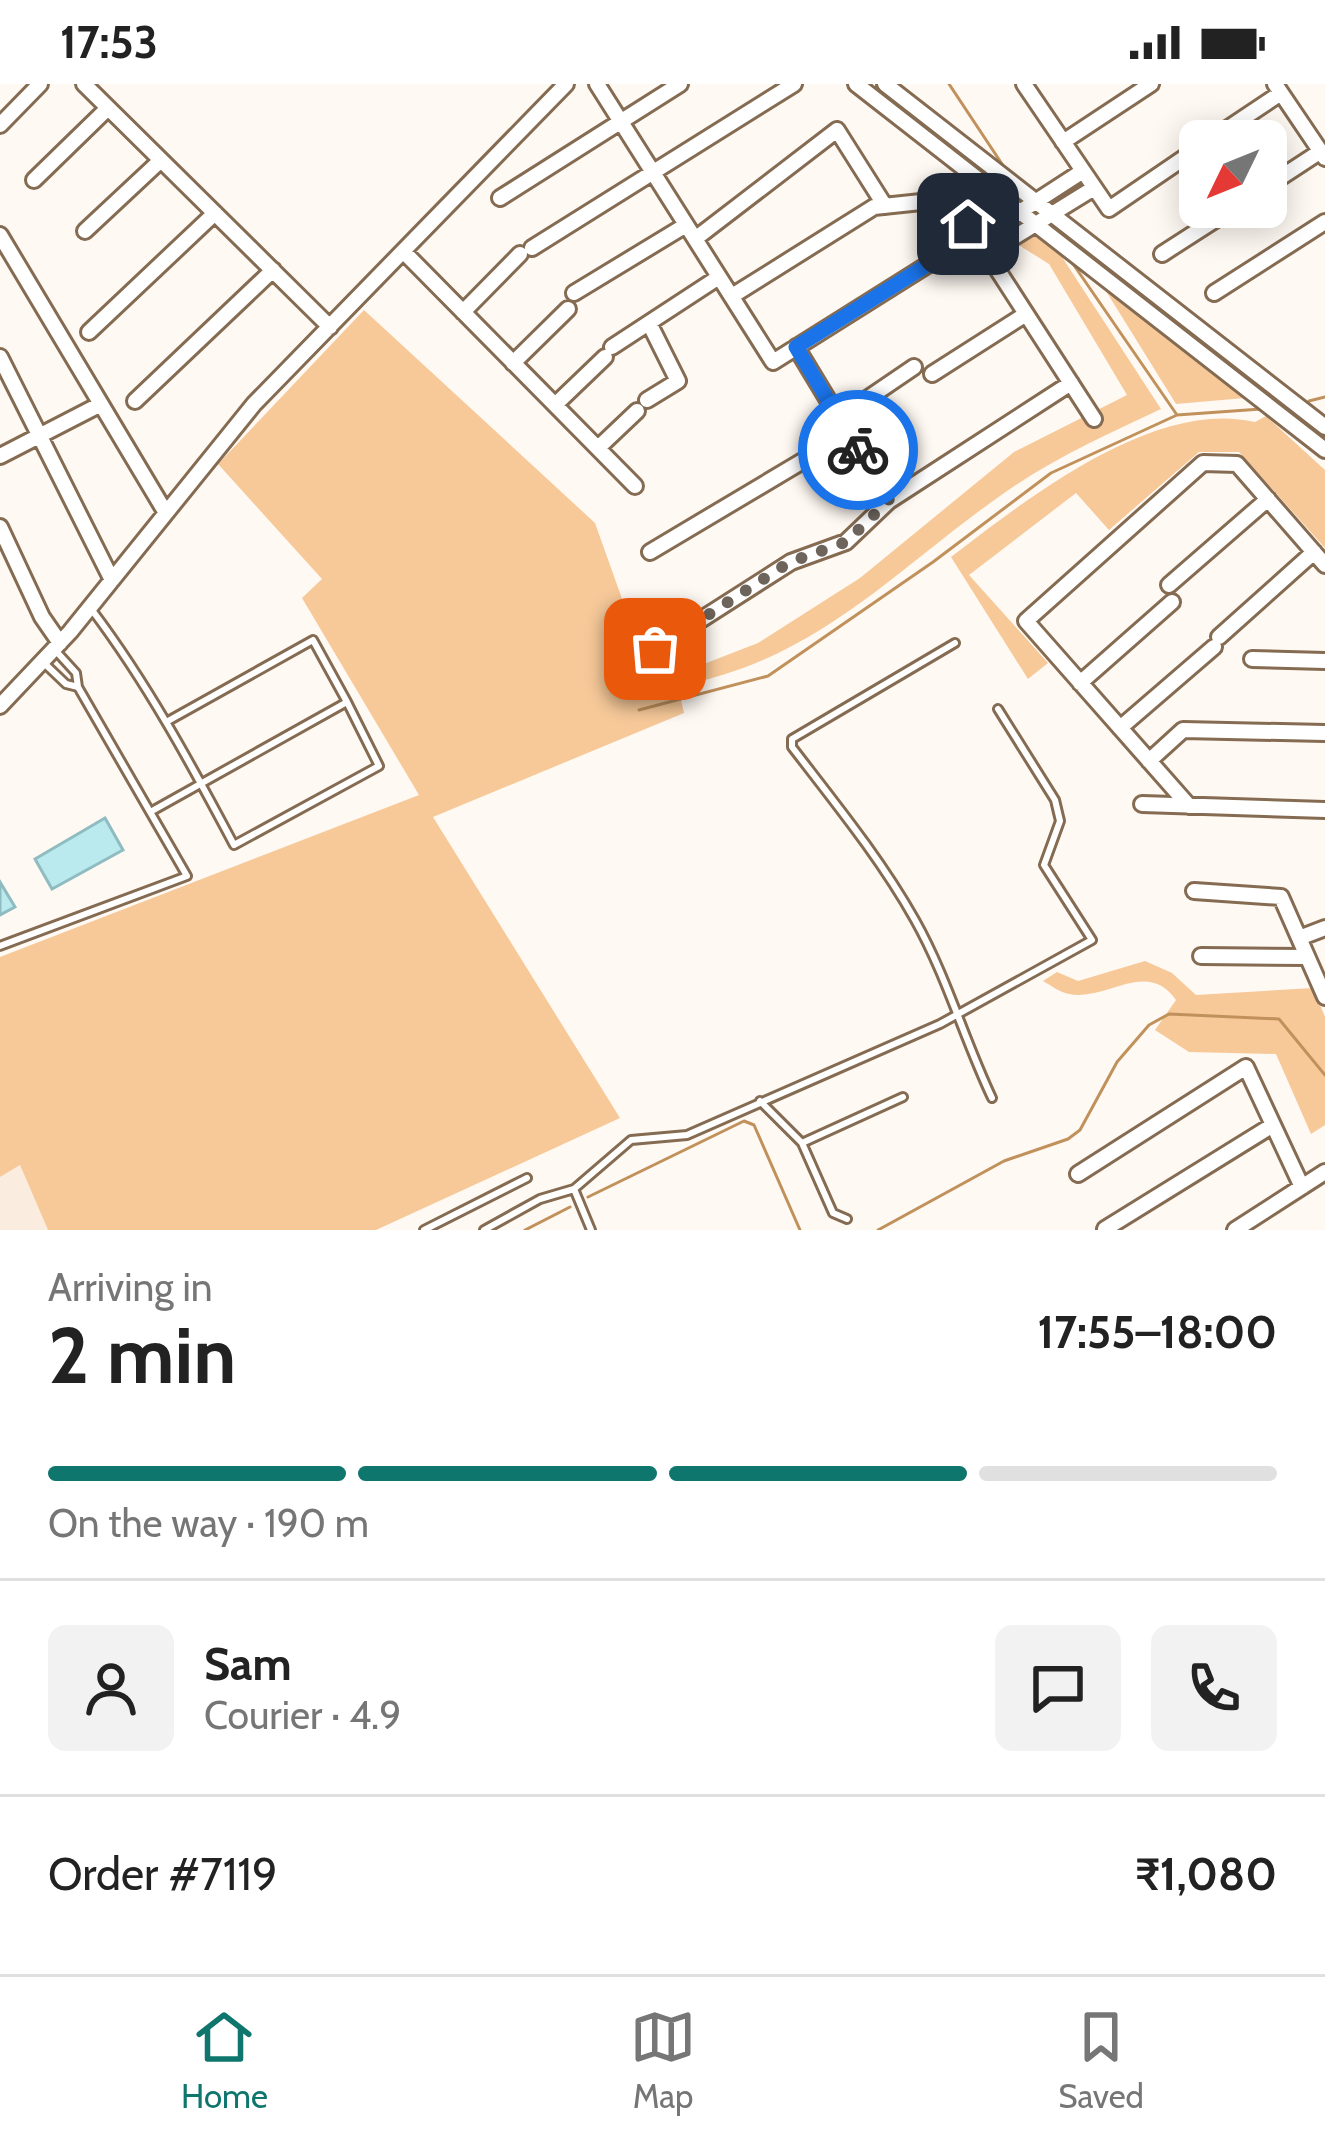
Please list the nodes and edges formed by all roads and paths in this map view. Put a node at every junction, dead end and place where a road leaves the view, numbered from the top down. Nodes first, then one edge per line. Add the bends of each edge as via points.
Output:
1 (40, 84) edge
2 (84, 84) edge
3 (566, 84) edge
4 (597, 84) edge
5 (680, 84) edge
6 (794, 84) edge
7 (856, 84) edge
8 (885, 84) edge
9 (1024, 84) edge
10 (1151, 84) edge
11 (1278, 88) edge
12 (108, 107) junction
13 (1236, 120) edge
14 (621, 122) junction
15 (0, 125) edge
16 (1063, 142) junction
17 (1323, 154) edge
18 (161, 160) junction
19 (1179, 161) edge
20 (1083, 171) junction
21 (653, 173) junction
22 (1287, 175) edge
23 (34, 180) dead end
24 (1094, 188) junction
25 (500, 198) dead end
26 (1036, 201) junction
27 (885, 206) junction
28 (1021, 211) junction
29 (215, 213) junction
30 (1053, 213) junction
31 (1037, 223) junction
32 (1325, 223) edge
33 (1202, 228) edge
34 (85, 231) dead end
35 (690, 232) junction
36 (0, 235) edge
37 (977, 237) junction
38 (404, 252) junction
39 (987, 254) junction
40 (1162, 254) dead end
41 (273, 270) junction
42 (719, 277) junction
43 (574, 293) dead end
44 (1214, 293) dead end
45 (732, 296) junction
46 (568, 309) dead end
47 (463, 312) junction
48 (1026, 314) junction
49 (649, 323) junction
50 (330, 326) junction
51 (89, 332) dead end
52 (796, 347) junction
53 (0, 357) edge
54 (513, 362) junction
55 (914, 367) dead end
56 (932, 374) dead end
57 (1071, 383) junction
58 (135, 401) dead end
59 (101, 404) junction
60 (555, 405) junction
61 (838, 418) junction
62 (1094, 419) dead end
63 (1325, 427) edge
64 (848, 434) junction
65 (39, 436) junction
66 (598, 448) junction
67 (1325, 450) edge
68 (0, 456) edge
69 (635, 486) dead end
70 (1268, 499) junction
71 (889, 500) junction
72 (166, 513) junction
73 (0, 526) edge
74 (650, 552) dead end
75 (1314, 552) junction
76 (1325, 565) edge
77 (112, 580) junction
78 (1169, 585) dead end
79 (1172, 602) dead end
80 (90, 608) junction
81 (955, 643) dead end
82 (57, 646) junction
83 (655, 649) dead end
84 (1252, 659) dead end
85 (42, 661) junction
86 (1325, 661) edge
87 (1080, 683) junction
88 (78, 687) junction
89 (347, 702) junction
90 (0, 706) edge
91 (998, 709) dead end
92 (167, 722) junction
93 (1120, 728) junction
94 (1325, 734) edge
95 (1149, 761) junction
96 (201, 783) junction
97 (1142, 804) dead end
98 (1189, 806) junction
99 (1325, 810) edge
100 (152, 811) junction
101 (1194, 891) dead end
102 (1325, 928) edge
103 (1299, 938) junction
104 (0, 946) edge
105 (1202, 956) dead end
106 (1307, 957) junction
107 (1325, 997) edge
108 (954, 1015) junction
109 (903, 1097) dead end
110 (992, 1098) dead end
111 (760, 1101) junction
112 (1273, 1125) junction
113 (802, 1143) junction
114 (1325, 1172) edge
115 (1078, 1174) dead end
116 (527, 1178) dead end
117 (1301, 1187) junction
118 (574, 1189) junction
119 (847, 1219) dead end
120 (442, 1226) edge
121 (1105, 1228) edge
122 (424, 1230) edge
123 (484, 1230) edge
124 (591, 1230) edge
125 (1235, 1230) edge

1 - 15 street
2 - 12 street
3 - 38 street
4 - 14 street
5 - 14 street
6 - 21 street
7 - 28 street
8 - 26 street
9 - 16 street
10 - 16 street
11 - 13 street
11 - 17 street
12 - 18 street
12 - 23 street
14 - 21 street
14 - 25 street
16 - 20 street
17 - 22 street
18 - 29 street
18 - 34 street
19 - 24 street via 1108,209
20 - 24 street
20 - 26 street
21 - 35 street
21 - 47 street via 526,251
24 - 30 street
26 - 28 street
26 - 30 street
27 - 35 street via 837,130
27 - 37 street via 940,200
27 - 45 street
28 - 31 street
28 - 37 street
29 - 41 street
29 - 51 street
30 - 31 street
30 - 63 street
31 - 39 street
31 - 67 street
32 - 44 street
33 - 40 street
35 - 42 street
35 - 43 street
36 - 59 street
37 - 39 street
37 - 52 street
38 - 47 street
38 - 50 street
39 - 48 street
41 - 50 street
41 - 58 street
42 - 45 street
42 - 49 street
45 - 52 street via 773,362
46 - 54 street
47 - 54 street
48 - 56 street
48 - 57 street
49 - 60 street
49 - 66 street via 678,381
50 - 72 street
52 - 61 street
53 - 65 street
54 - 60 street
55 - 61 street
57 - 62 street
57 - 71 street
59 - 65 street
59 - 72 street
60 - 66 street
61 - 64 street
64 - 71 street
64 - 74 street
65 - 68 street
65 - 77 street
66 - 69 street
70 - 75 street
70 - 78 street
70 - 87 street via 1237,464 1203,463 1026,621
71 - 83 street via 846,542 790,562
72 - 77 street
73 - 82 street
75 - 76 street
75 - 93 street
77 - 80 street
79 - 87 street
80 - 82 street
80 - 92 lane
81 - 108 lane via 792,739 791,747 915,921 951,991
82 - 85 street
82 - 88 lane
84 - 86 street
85 - 88 lane
85 - 90 street
87 - 93 street
88 - 100 lane
89 - 92 lane via 313,640
89 - 96 lane
89 - 96 lane via 379,766 234,844
91 - 108 lane via 1055,800 1060,821 1045,865 1092,940
92 - 96 lane
93 - 95 street
94 - 95 street via 1183,730
95 - 98 street
96 - 100 lane
97 - 98 street
98 - 99 street
100 - 104 lane via 188,876
101 - 103 street via 1281,897
102 - 103 street
103 - 106 street
105 - 106 street
106 - 107 street
108 - 110 lane
108 - 111 lane
109 - 113 lane
111 - 113 lane
111 - 118 lane via 687,1135 631,1140
112 - 115 street via 1246,1067
112 - 117 street
112 - 121 street
113 - 119 lane via 833,1213
114 - 117 street
116 - 120 lane
117 - 125 street
118 - 123 lane
118 - 124 lane
120 - 122 lane

